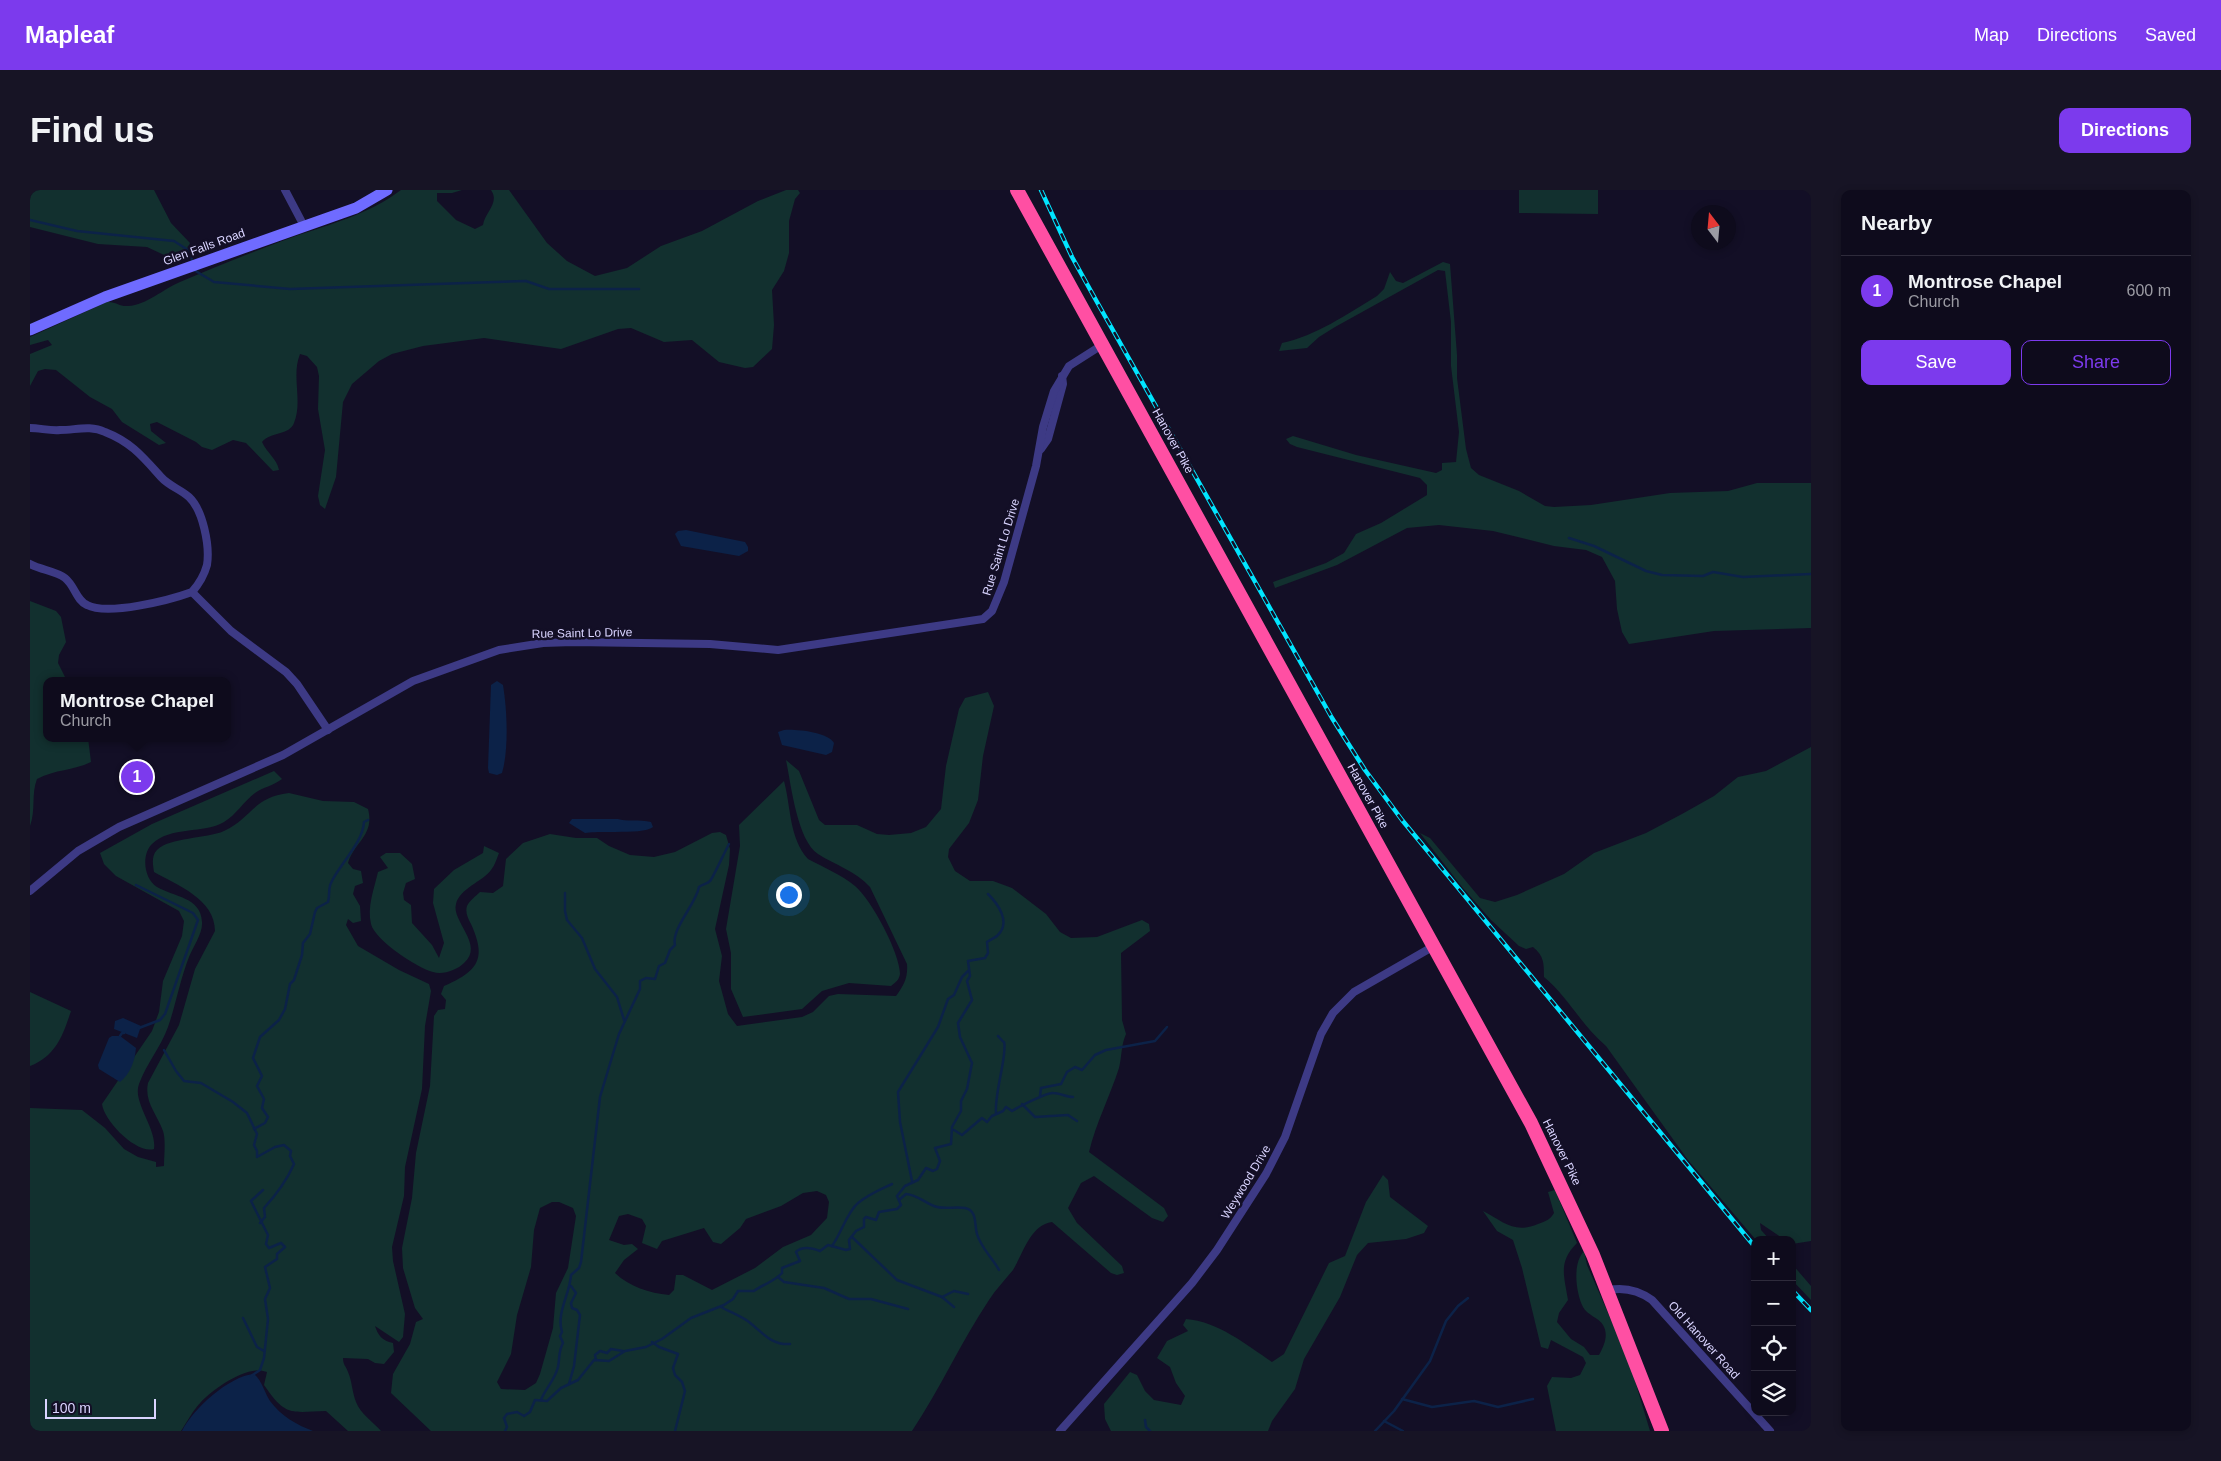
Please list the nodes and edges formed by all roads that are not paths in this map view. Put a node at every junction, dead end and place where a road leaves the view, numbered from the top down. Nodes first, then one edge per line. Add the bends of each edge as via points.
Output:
1 (285, 190) edge
2 (387, 190) edge
3 (1017, 190) edge
4 (304, 226) junction
5 (30, 330) edge
6 (1102, 344) junction
7 (30, 428) edge
8 (30, 564) edge
9 (192, 592) junction
10 (328, 730) junction
11 (30, 891) edge
12 (1434, 946) junction
13 (1608, 1290) junction
14 (1060, 1431) edge
15 (1662, 1431) edge
16 (1770, 1431) edge

1 - 4 street
2 - 4 street, Glen Falls Road via 356,208
3 - 6 highway, Hanover Pike
4 - 5 street, Glen Falls Road via 82,306
6 - 10 street, Rue Saint Lo Drive via 1069,366 1054,391 1004,582 992,611 983,619 792,650 662,643 574,642 519,646 475,657 413,680
6 - 12 highway, Hanover Pike
7 - 9 street via 62,430 85,427 105,432 140,453 162,478 189,497 201,522 208,553 204,575
8 - 9 street via 60,575 72,585 83,602 96,608 146,605
9 - 10 street via 231,631 286,672
10 - 11 street, Rue Saint Lo Drive via 283,755 119,827 78,852
12 - 13 highway, Hanover Pike via 1552,1163
12 - 14 street, Weywood Drive via 1354,992 1333,1013 1321,1034 1285,1137 1266,1174 1217,1250 1192,1283
13 - 15 highway, Hanover Pike
13 - 16 street, Old Hanover Road via 1621,1287 1652,1300

